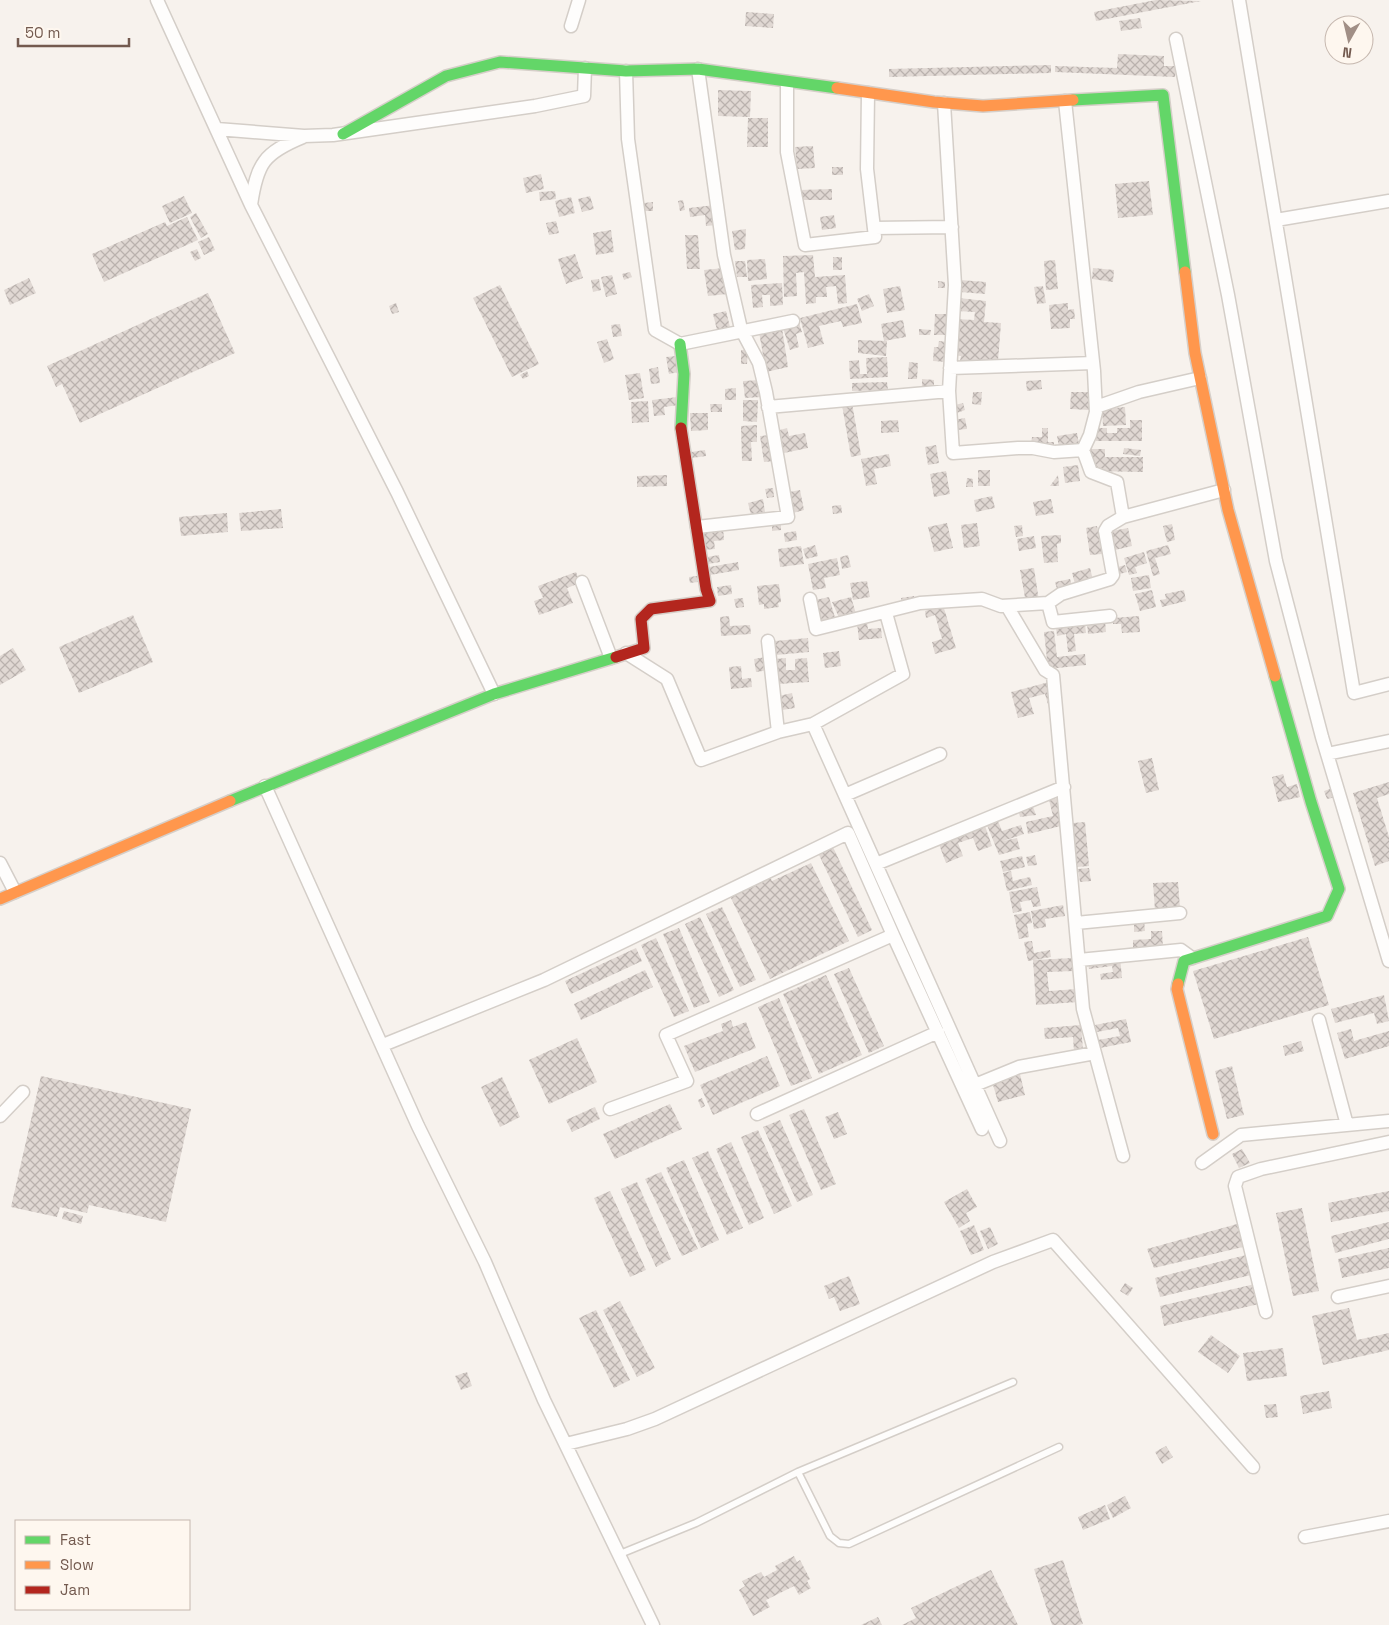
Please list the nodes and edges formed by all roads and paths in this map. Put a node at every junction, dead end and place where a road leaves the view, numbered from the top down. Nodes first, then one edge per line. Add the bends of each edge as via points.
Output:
1 (157, 0) edge
2 (579, 0) edge
3 (1239, 0) edge
4 (571, 26) dead end
5 (1176, 39) dead end
6 (585, 68) junction
7 (698, 69) junction
8 (626, 71) junction
9 (787, 82) junction
10 (868, 93) junction
11 (1065, 101) junction
12 (944, 103) junction
13 (217, 129) junction
14 (343, 134) junction
15 (304, 136) junction
16 (1389, 201) edge
17 (251, 204) junction
18 (1276, 220) junction
19 (952, 227) junction
20 (874, 228) junction
21 (793, 321) dead end
22 (742, 332) junction
23 (680, 344) junction
24 (1093, 363) junction
25 (950, 368) junction
26 (1200, 378) junction
27 (949, 391) junction
28 (768, 407) junction
29 (1096, 407) junction
30 (1083, 450) junction
31 (1224, 490) junction
32 (1123, 517) junction
33 (697, 527) junction
34 (582, 582) dead end
35 (810, 599) dead end
36 (1048, 603) junction
37 (1007, 606) junction
38 (886, 613) junction
39 (1110, 616) dead end
40 (768, 641) dead end
41 (626, 653) junction
42 (611, 658) junction
43 (1389, 684) edge
44 (494, 694) junction
45 (813, 724) junction
46 (778, 732) junction
47 (1389, 741) edge
48 (940, 754) dead end
49 (1327, 754) junction
50 (266, 786) junction
51 (1064, 787) junction
52 (845, 795) junction
53 (0, 863) edge
54 (876, 864) junction
55 (15, 892) junction
56 (0, 899) edge
57 (1180, 913) dead end
58 (1076, 923) junction
59 (893, 935) junction
60 (1192, 958) junction
61 (1079, 960) junction
62 (1389, 961) edge
63 (1319, 1020) dead end
64 (938, 1032) junction
65 (383, 1045) junction
66 (1095, 1053) junction
67 (974, 1085) junction
68 (22, 1092) dead end
69 (610, 1109) dead end
70 (757, 1114) dead end
71 (0, 1116) edge
72 (1389, 1121) edge
73 (1347, 1125) junction
74 (982, 1129) dead end
75 (1213, 1134) dead end
76 (1000, 1141) dead end
77 (1389, 1142) edge
78 (1123, 1156) dead end
79 (1202, 1163) dead end
80 (1389, 1286) edge
81 (1338, 1297) dead end
82 (1266, 1312) dead end
83 (1013, 1382) dead end
84 (566, 1444) junction
85 (1059, 1446) dead end
86 (1253, 1467) dead end
87 (798, 1472) junction
88 (1389, 1522) edge
89 (1305, 1537) dead end
90 (620, 1554) junction
91 (653, 1625) edge

1 - 13 street
2 - 4 street
3 - 18 street
5 - 49 street via 1228,295 1276,561
6 - 8 street
6 - 14 street via 500,62 464,71 446,76
6 - 14 street via 584,96
7 - 8 street
7 - 9 street
7 - 22 street via 724,255
8 - 23 street via 628,140 655,330
9 - 10 street
9 - 20 street via 786,152 805,245 875,237
10 - 12 street
10 - 20 street via 867,169
11 - 12 street via 983,106
11 - 24 street
11 - 26 street via 1163,95
12 - 19 street
13 - 15 street
13 - 17 street
14 - 15 street
15 - 17 street via 282,145 264,160 254,182
16 - 18 street
17 - 44 street via 397,492
18 - 43 street via 1354,693
19 - 20 street
19 - 25 street via 955,285
21 - 22 street
22 - 23 street
22 - 28 street via 759,363
23 - 33 street via 684,374 680,423
24 - 25 street
24 - 29 street
25 - 27 street
26 - 29 street via 1139,392
26 - 31 street
27 - 28 street
27 - 30 street via 953,453 1033,448 1054,452
28 - 33 street via 788,517
29 - 30 street
30 - 32 street via 1090,472 1117,482
31 - 32 street
31 - 60 street via 1308,793 1339,889 1326,916
32 - 36 street via 1105,531 1113,576 1061,594
33 - 41 street via 710,601 651,609 642,619 644,648
34 - 42 street
35 - 38 street via 816,629
36 - 37 street
36 - 39 street via 1053,622
37 - 38 street via 982,599 953,600 920,603
37 - 51 street via 1044,670 1053,675
38 - 45 street via 903,674
40 - 46 street
41 - 42 street
41 - 46 street via 667,678 701,760
42 - 44 street
44 - 50 street
45 - 46 street
45 - 52 street
47 - 49 street
48 - 52 street
49 - 62 street
50 - 55 street
50 - 65 street
51 - 54 street
51 - 58 street
52 - 54 street
53 - 55 street
54 - 67 street
55 - 56 street
57 - 58 street
58 - 61 street
59 - 64 street
59 - 65 street via 848,833 544,980
59 - 69 street via 666,1035 687,1081
60 - 61 street via 1181,950
60 - 75 street via 1184,961 1177,989
61 - 66 street via 1083,1009
63 - 73 street
64 - 70 street
64 - 74 street
65 - 84 street
66 - 67 street via 1019,1067
66 - 78 street
67 - 76 street
68 - 71 street
72 - 73 street
73 - 79 street via 1241,1136
77 - 82 street via 1238,1177 1235,1186
80 - 81 street
83 - 87 lane
84 - 86 street via 655,1419 984,1266 1053,1240
84 - 90 street
85 - 87 lane via 849,1544 830,1536
87 - 90 lane via 696,1523
88 - 89 street
90 - 91 street

